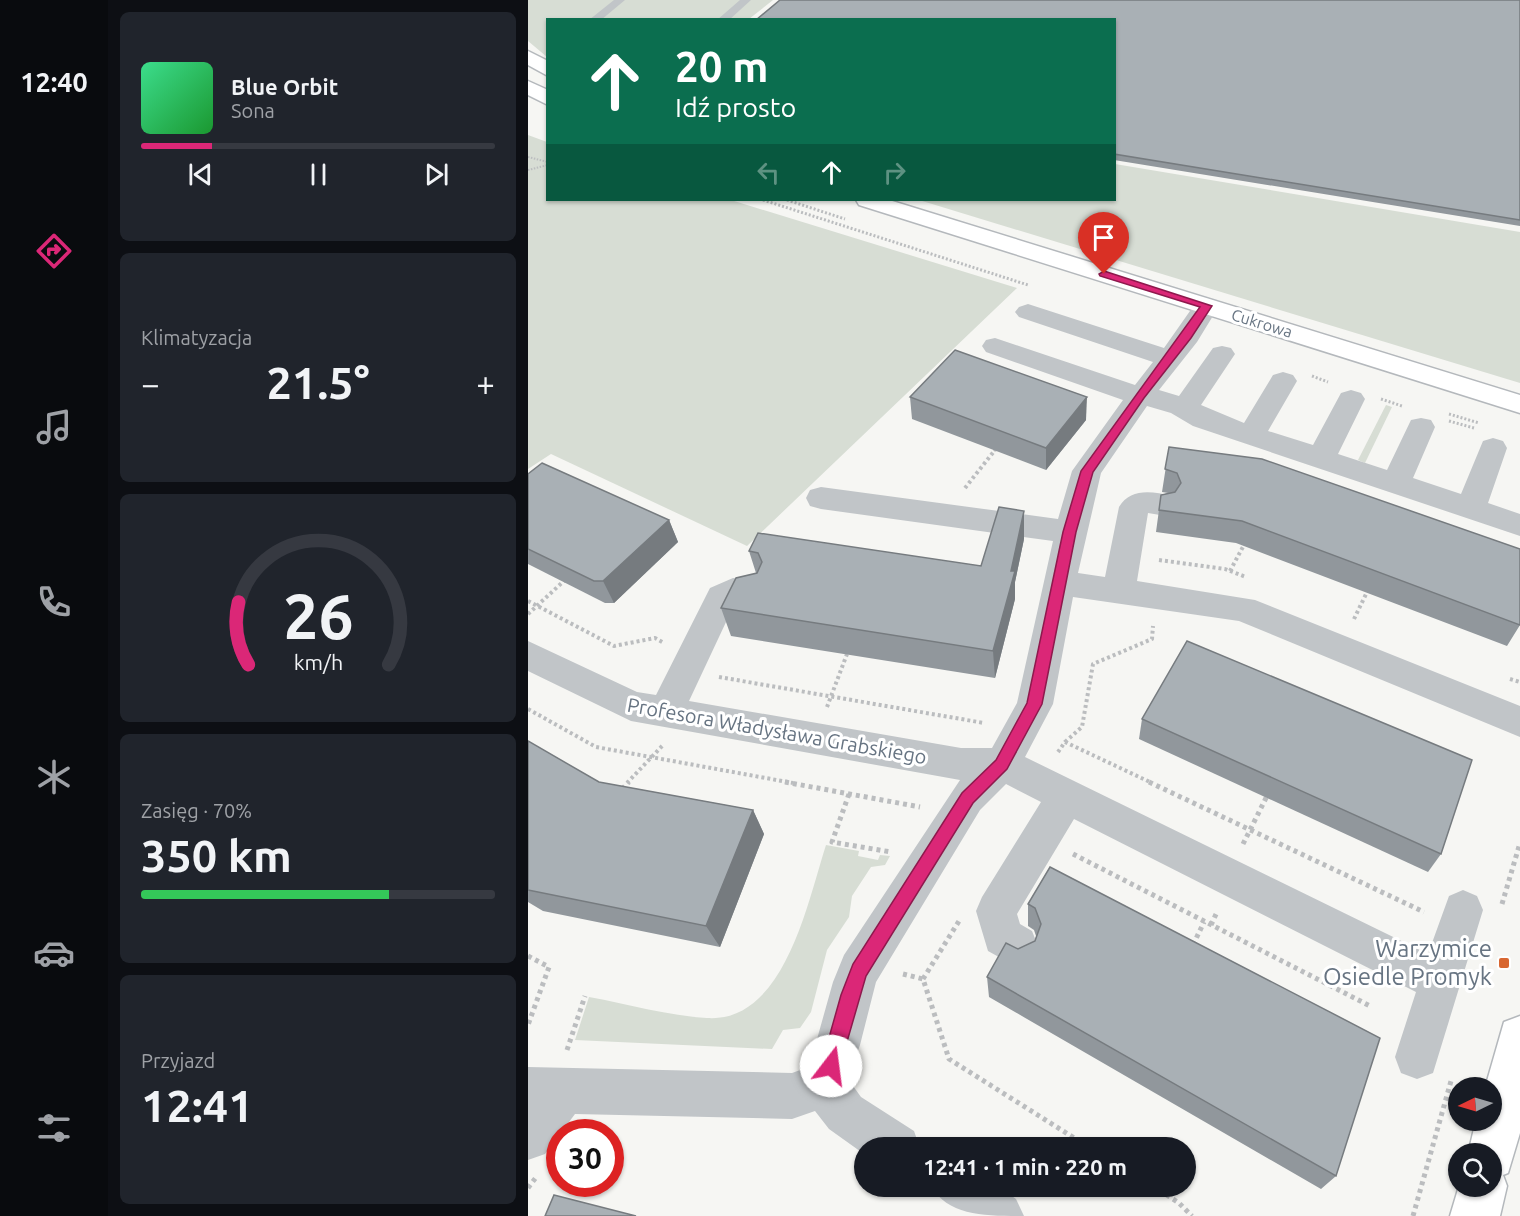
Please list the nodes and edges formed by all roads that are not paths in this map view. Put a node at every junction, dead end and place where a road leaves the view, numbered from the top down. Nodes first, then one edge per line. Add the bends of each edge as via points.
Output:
1 (620, 0) edge
2 (746, 0) edge
3 (597, 18) edge
4 (724, 18) edge
5 (528, 57) edge
6 (546, 69) edge
7 (528, 87) edge
8 (546, 98) edge
9 (870, 201) edge
10 (1206, 306) junction
11 (1028, 312) dead end
12 (995, 346) dead end
13 (1222, 354) dead end
14 (1170, 359) junction
15 (1283, 381) dead end
16 (1140, 396) junction
17 (1351, 399) dead end
18 (1520, 404) edge
19 (1186, 406) junction
20 (1421, 427) dead end
21 (1251, 435) junction
22 (1493, 448) dead end
23 (1321, 458) junction
24 (1396, 483) junction
25 (821, 498) dead end
26 (1160, 504) edge
27 (1471, 508) junction
28 (1520, 525) edge
29 (1070, 532) junction
30 (1060, 583) junction
31 (752, 591) edge
32 (1119, 591) junction
33 (528, 655) edge
34 (678, 716) junction
35 (1520, 722) edge
36 (1002, 764) junction
37 (1078, 800) junction
38 (1463, 910) dead end
39 (1017, 946) edge
40 (1440, 982) junction
41 (1520, 1038) edge
42 (1417, 1057) dead end
43 (558, 1068) edge
44 (822, 1082) junction
45 (528, 1137) edge
46 (881, 1137) edge
47 (1494, 1143) edge
48 (971, 1197) edge
49 (1480, 1197) edge
50 (999, 1216) edge
51 (1475, 1216) edge

1 - 3 lane
2 - 4 lane
5 - 6 street
7 - 8 street
9 - 10 street, Cukrowa
10 - 14 street
10 - 18 street, Cukrowa
11 - 14 street
12 - 16 street
13 - 19 street
14 - 16 street
15 - 21 street
16 - 19 street via 1159,397
16 - 29 street via 1087,471
17 - 23 street
19 - 21 street via 1203,418
20 - 24 street
21 - 23 street
22 - 27 street
23 - 24 street
24 - 27 street
25 - 29 street
26 - 32 street via 1145,502 1134,507
27 - 28 street
29 - 30 street
30 - 32 street
30 - 36 street via 1035,704
31 - 34 street via 733,590 722,597
32 - 35 street via 1244,609
33 - 34 street, Profesora Władysława Grabskiego via 619,702
34 - 36 street, Profesora Władysława Grabskiego via 961,764
36 - 37 street, Profesora Władysława Grabskiego
36 - 44 street via 967,798 863,964 849,995 831,1066
37 - 39 street via 996,911 1003,937
37 - 40 street, Profesora Władysława Grabskiego
38 - 40 street
40 - 42 street
41 - 47 street
43 - 44 street via 792,1096 808,1092
43 - 45 street
44 - 46 street via 845,1113
48 - 50 street
49 - 51 street

